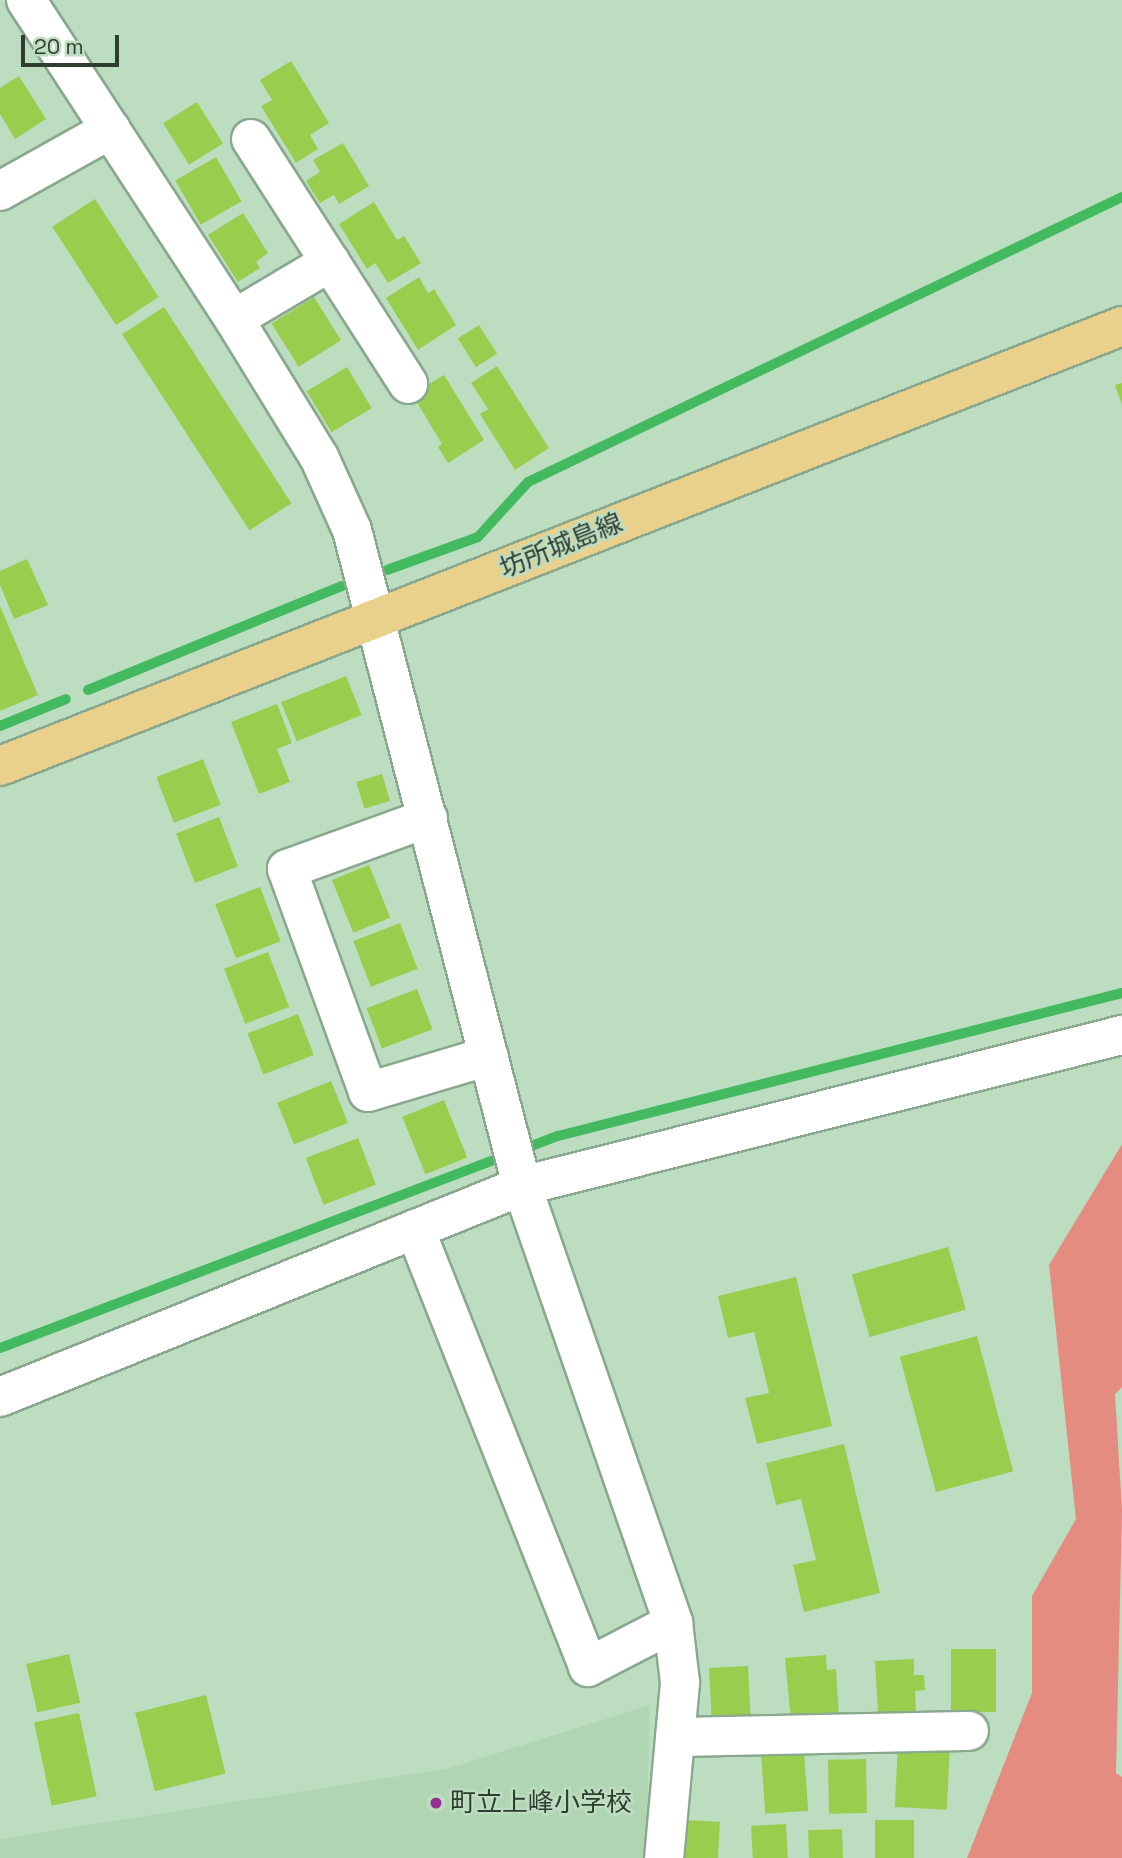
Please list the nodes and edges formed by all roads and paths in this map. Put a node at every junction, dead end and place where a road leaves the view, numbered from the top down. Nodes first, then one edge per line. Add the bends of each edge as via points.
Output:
1 (26, 0) edge
2 (111, 129) junction
3 (251, 139) dead end
4 (4, 182) edge
5 (330, 262) junction
6 (234, 319) junction
7 (1122, 327) edge
8 (408, 384) dead end
9 (376, 619) junction
10 (0, 766) edge
11 (428, 818) junction
12 (1122, 1035) edge
13 (489, 1056) junction
14 (523, 1186) junction
15 (415, 1229) junction
16 (0, 1397) edge
17 (673, 1623) junction
18 (969, 1731) dead end
19 (675, 1737) junction
20 (664, 1858) edge

1 - 2 street
2 - 4 street
2 - 6 street
3 - 5 street
5 - 6 street
5 - 8 street
6 - 9 street via 319,457 352,530
7 - 9 main road, 坊所城島線
9 - 10 main road, 坊所城島線
9 - 11 street
11 - 13 street
11 - 13 street via 287,869 368,1092
12 - 14 street
13 - 14 street
14 - 15 street
14 - 17 street
15 - 16 street
15 - 17 street via 588,1667
17 - 19 street via 680,1683
18 - 19 street
19 - 20 street

